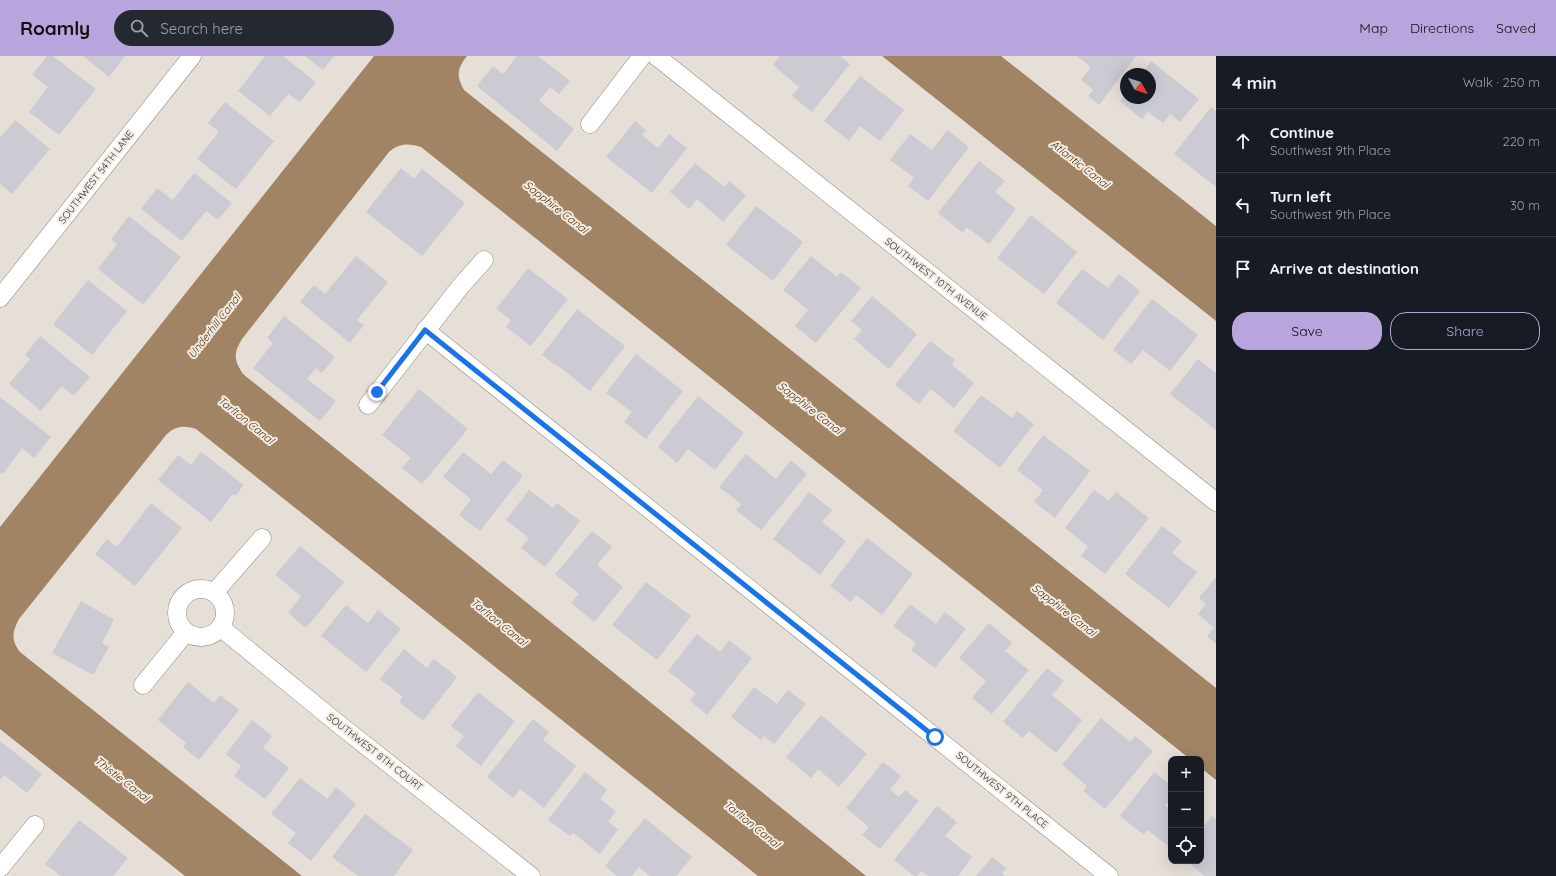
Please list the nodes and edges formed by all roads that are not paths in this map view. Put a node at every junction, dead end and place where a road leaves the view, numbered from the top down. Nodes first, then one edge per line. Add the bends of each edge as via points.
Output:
1 (192, 56) edge
2 (642, 56) edge
3 (656, 56) edge
4 (590, 124) dead end
5 (484, 260) dead end
6 (0, 298) edge
7 (425, 330) junction
8 (368, 405) dead end
9 (1216, 502) edge
10 (262, 538) dead end
11 (214, 593) junction
12 (220, 627) junction
13 (186, 632) junction
14 (143, 686) dead end
15 (35, 825) dead end
16 (0, 868) edge
17 (531, 876) edge
18 (1109, 876) edge

1 - 6 street, SOUTHWEST 54TH LANE
2 - 4 street
3 - 9 street, SOUTHWEST 10TH AVENUE
5 - 7 street
7 - 8 street
7 - 18 street, SOUTHWEST 9TH PLACE
10 - 11 street
11 - 12 street via 224,605 224,620
11 - 13 street via 199,589 191,591 179,602 177,618
12 - 13 street via 208,636 192,636
12 - 17 street, SOUTHWEST 8TH COURT
13 - 14 street
15 - 16 street

